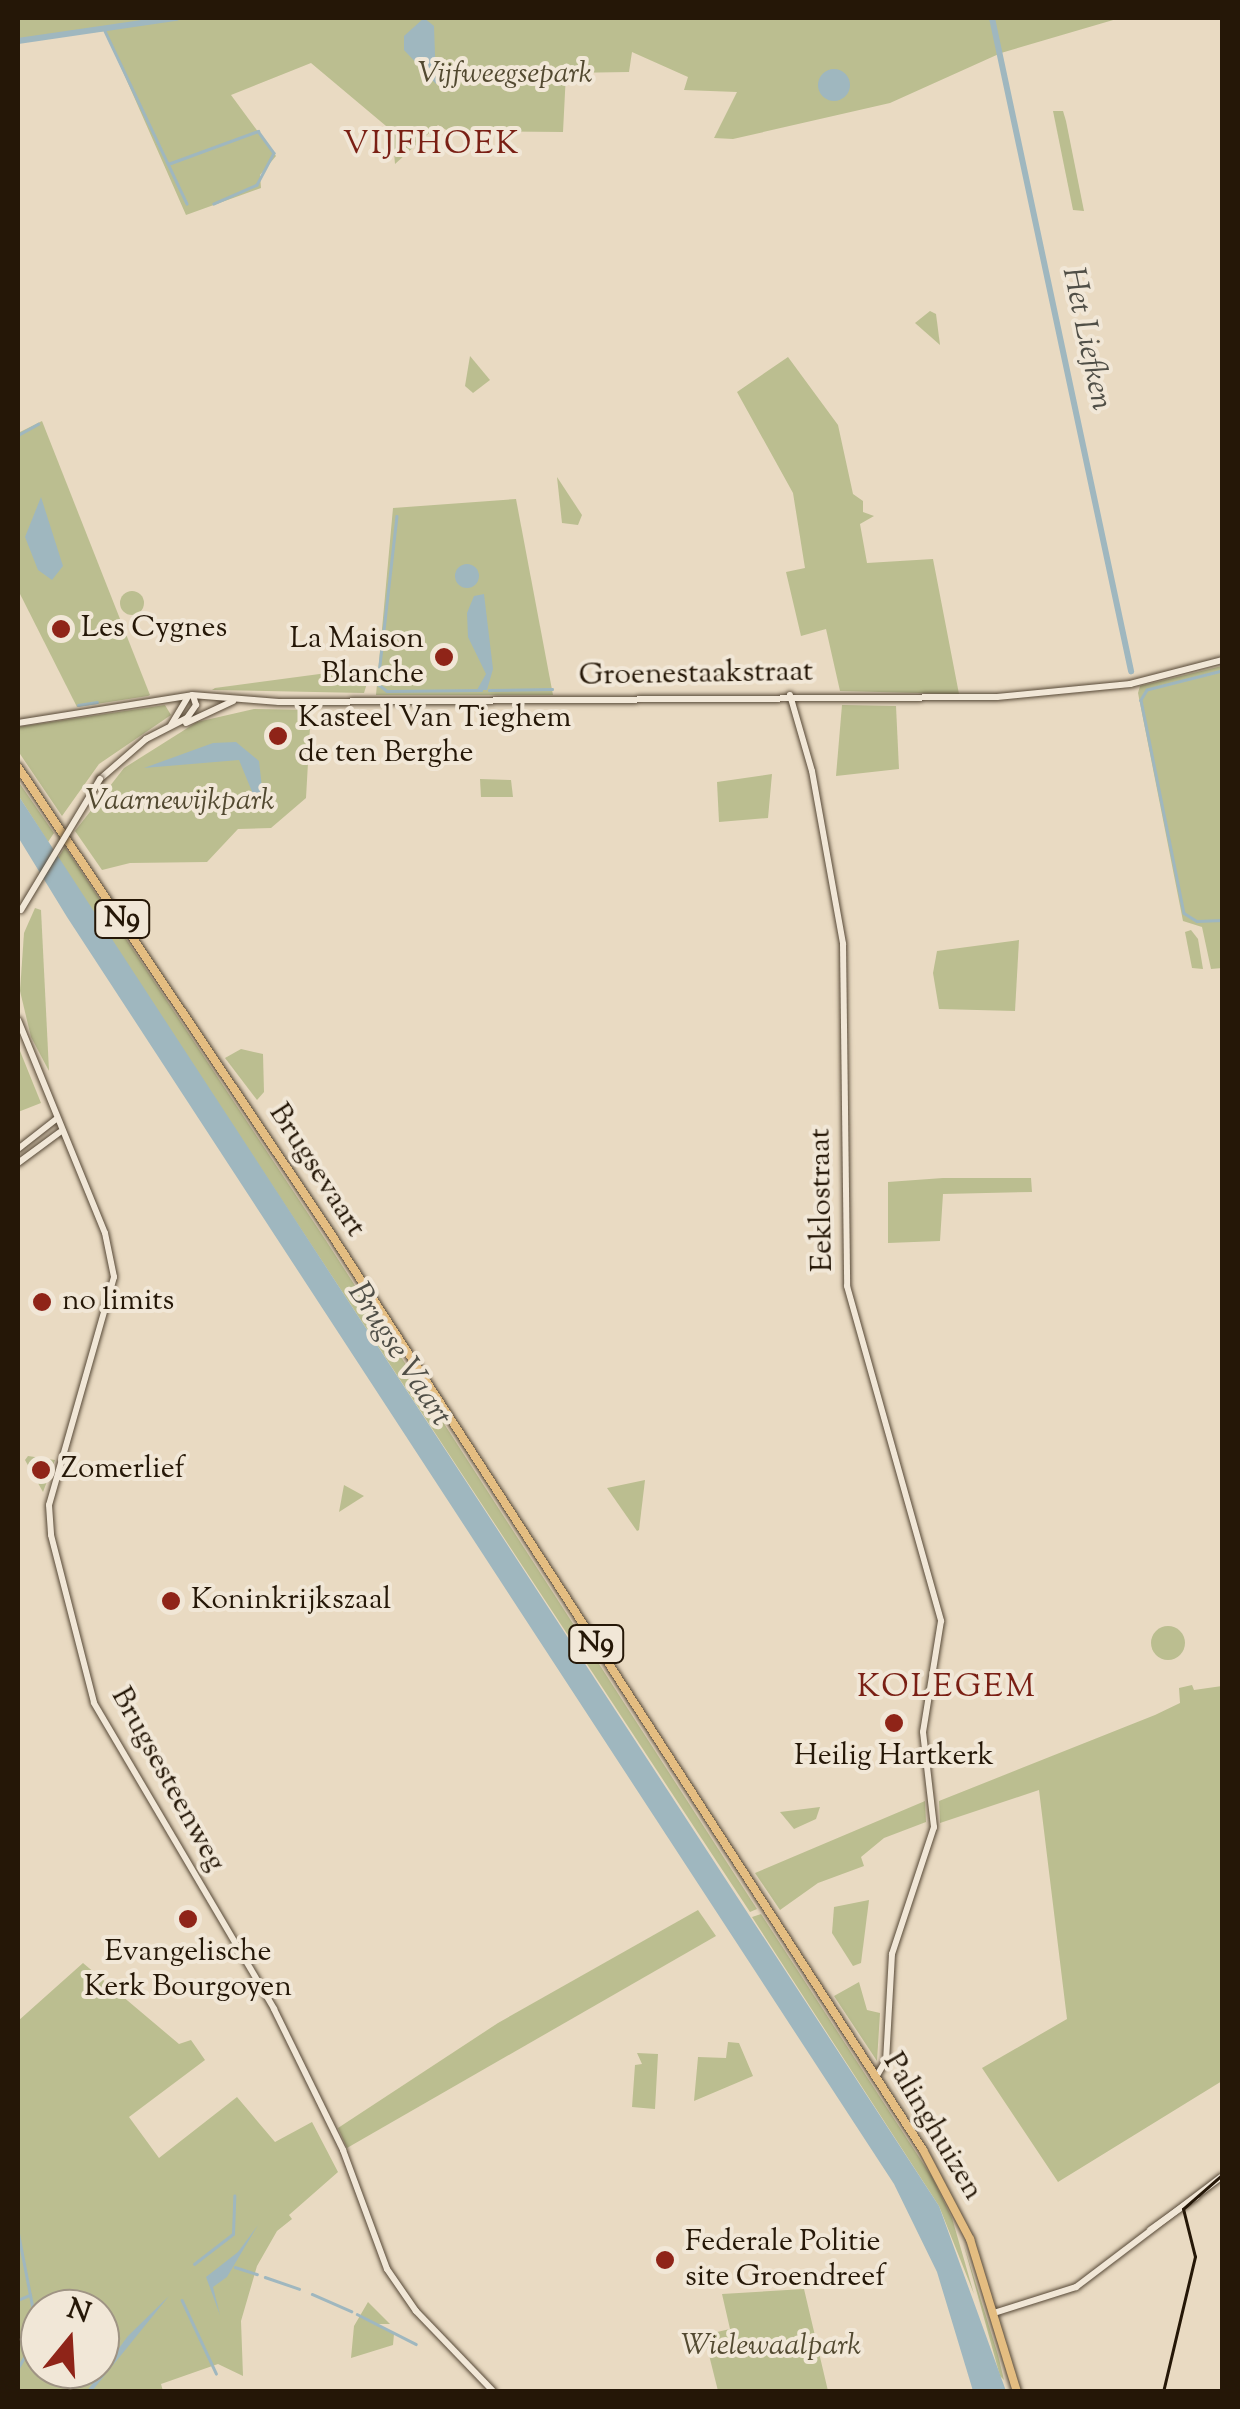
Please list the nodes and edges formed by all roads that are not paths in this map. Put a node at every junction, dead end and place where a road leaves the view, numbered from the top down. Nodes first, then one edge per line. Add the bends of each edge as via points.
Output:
1 (1222, 660) edge
2 (192, 695) junction
3 (790, 695) junction
4 (235, 700) junction
5 (18, 723) edge
6 (170, 726) junction
7 (18, 766) edge
8 (18, 920) edge
9 (18, 1020) edge
10 (55, 1120) junction
11 (60, 1132) junction
12 (18, 1149) edge
13 (18, 1163) edge
14 (767, 1906) joint
15 (876, 2076) junction
16 (1222, 2176) edge
17 (994, 2313) junction
18 (1014, 2390) edge
19 (494, 2392) edge

1 - 3 street, Groenestaakstraat via 1157,678 978,698
2 - 4 street, Groenestaakstraat
2 - 5 street, Groenestaakstraat
2 - 6 street
2 - 6 street via 193,712
3 - 4 street, Groenestaakstraat
3 - 15 street, Eeklostraat via 812,771 843,944 847,1286 941,1621 923,1732 934,1814 893,1947 886,2060
4 - 6 street, Groenestaakstraat
6 - 8 street, bridge via 100,779
7 - 14 main road, Brugsevaart / N9
9 - 10 street, Brugsesteenweg
10 - 11 street, Brugsesteenweg
10 - 12 street
11 - 13 street
11 - 19 street, Brugsesteenweg via 105,1233 114,1276 49,1505 50,1534 94,1703 274,2009 343,2150 387,2269 418,2313
14 - 15 main road, Palinghuizen / N9
15 - 17 main road, Palinghuizen / N9 via 958,2211
16 - 17 street via 1071,2290
17 - 18 main road, Palinghuizen / N9

